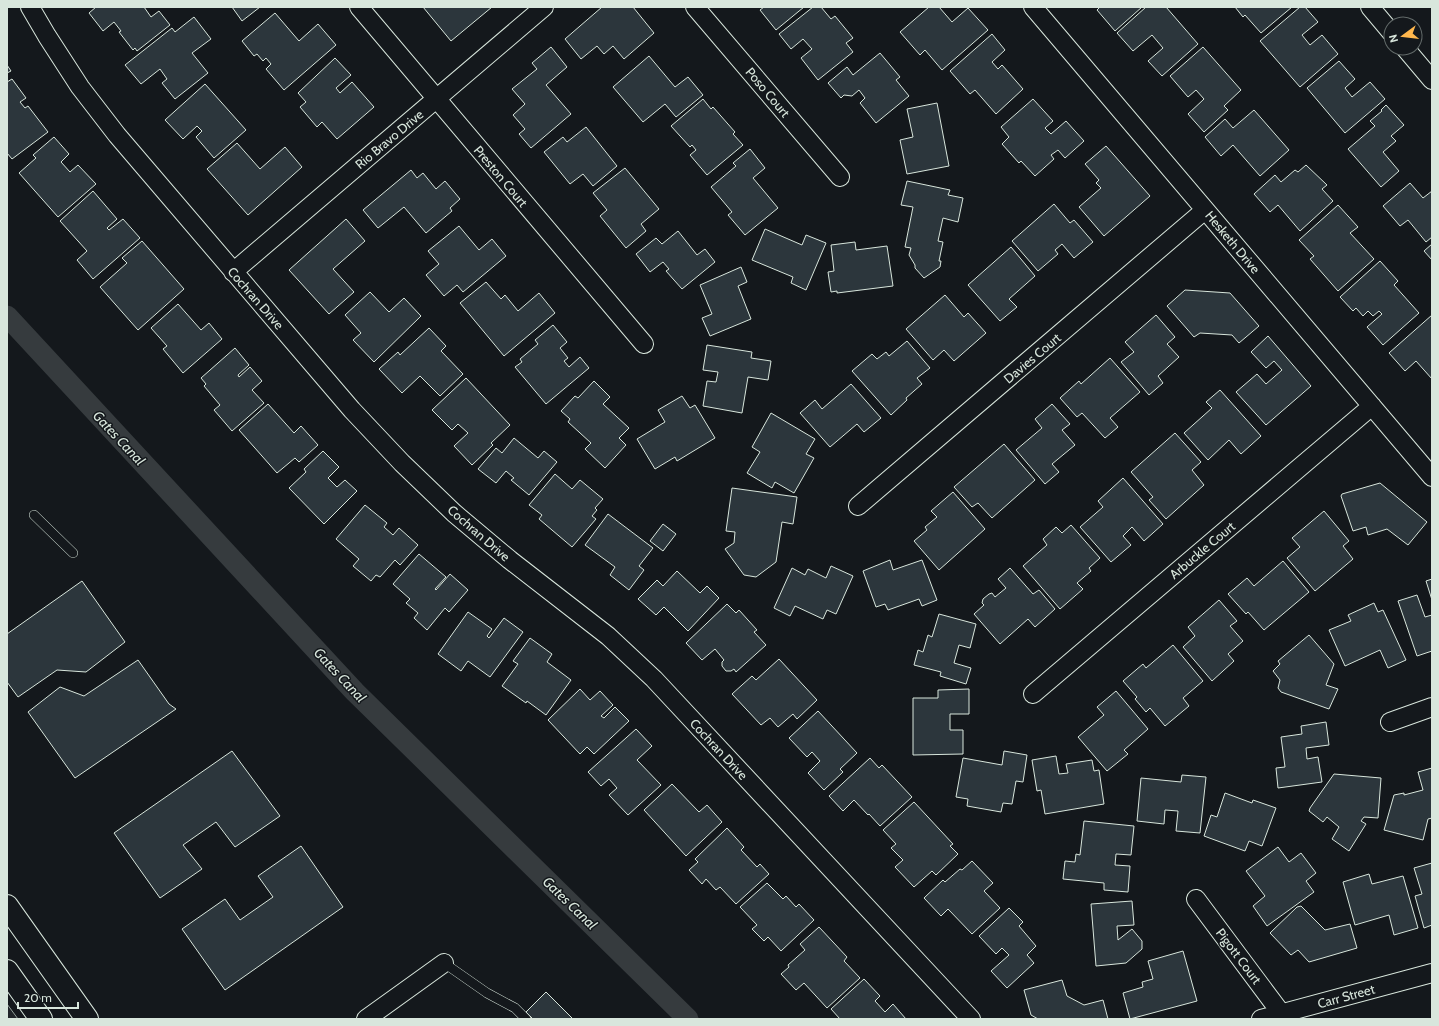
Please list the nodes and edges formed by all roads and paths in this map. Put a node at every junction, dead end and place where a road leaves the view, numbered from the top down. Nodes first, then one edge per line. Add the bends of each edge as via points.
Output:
1 (30, 7) edge
2 (359, 7) edge
3 (544, 7) edge
4 (695, 7) edge
5 (1033, 7) edge
6 (1370, 7) edge
7 (1383, 22) edge
8 (1412, 56) edge
9 (1432, 80) edge
10 (436, 99) junction
11 (840, 177) dead end
12 (1205, 210) junction
13 (233, 272) junction
14 (644, 344) dead end
15 (1372, 406) junction
16 (1432, 477) edge
17 (858, 506) dead end
18 (34, 515) dead end
19 (73, 553) dead end
20 (1033, 694) dead end
21 (1432, 707) edge
22 (1390, 722) dead end
23 (1196, 899) dead end
24 (7, 906) edge
25 (444, 963) joint
26 (7, 971) edge
27 (1432, 973) edge
28 (1281, 1013) junction
29 (41, 1019) edge
30 (87, 1019) edge
31 (366, 1019) edge
32 (526, 1019) edge
33 (971, 1019) edge
34 (1261, 1019) edge

1 - 13 street, Cochran Drive via 80,87
2 - 10 street, Preston Court
3 - 10 street, Rio Bravo Drive
4 - 11 street, Poso Court
5 - 12 street, Hesketh Drive
6 - 7 street
8 - 9 street
10 - 13 street, Rio Bravo Drive
10 - 14 street, Preston Court
12 - 15 street, Hesketh Drive
12 - 17 street, Davies Court
13 - 33 street, Cochran Drive via 352,410 402,463 460,518 608,636 654,679
15 - 16 street, Hesketh Drive
15 - 20 street, Arbuckle Court
18 - 19 lane
21 - 22 street
23 - 28 street, Pigott Court
24 - 30 main road
25 - 31 street
25 - 32 lane via 516,1008
26 - 29 main road
27 - 28 street, Carr Street
28 - 34 street, Carr Street

